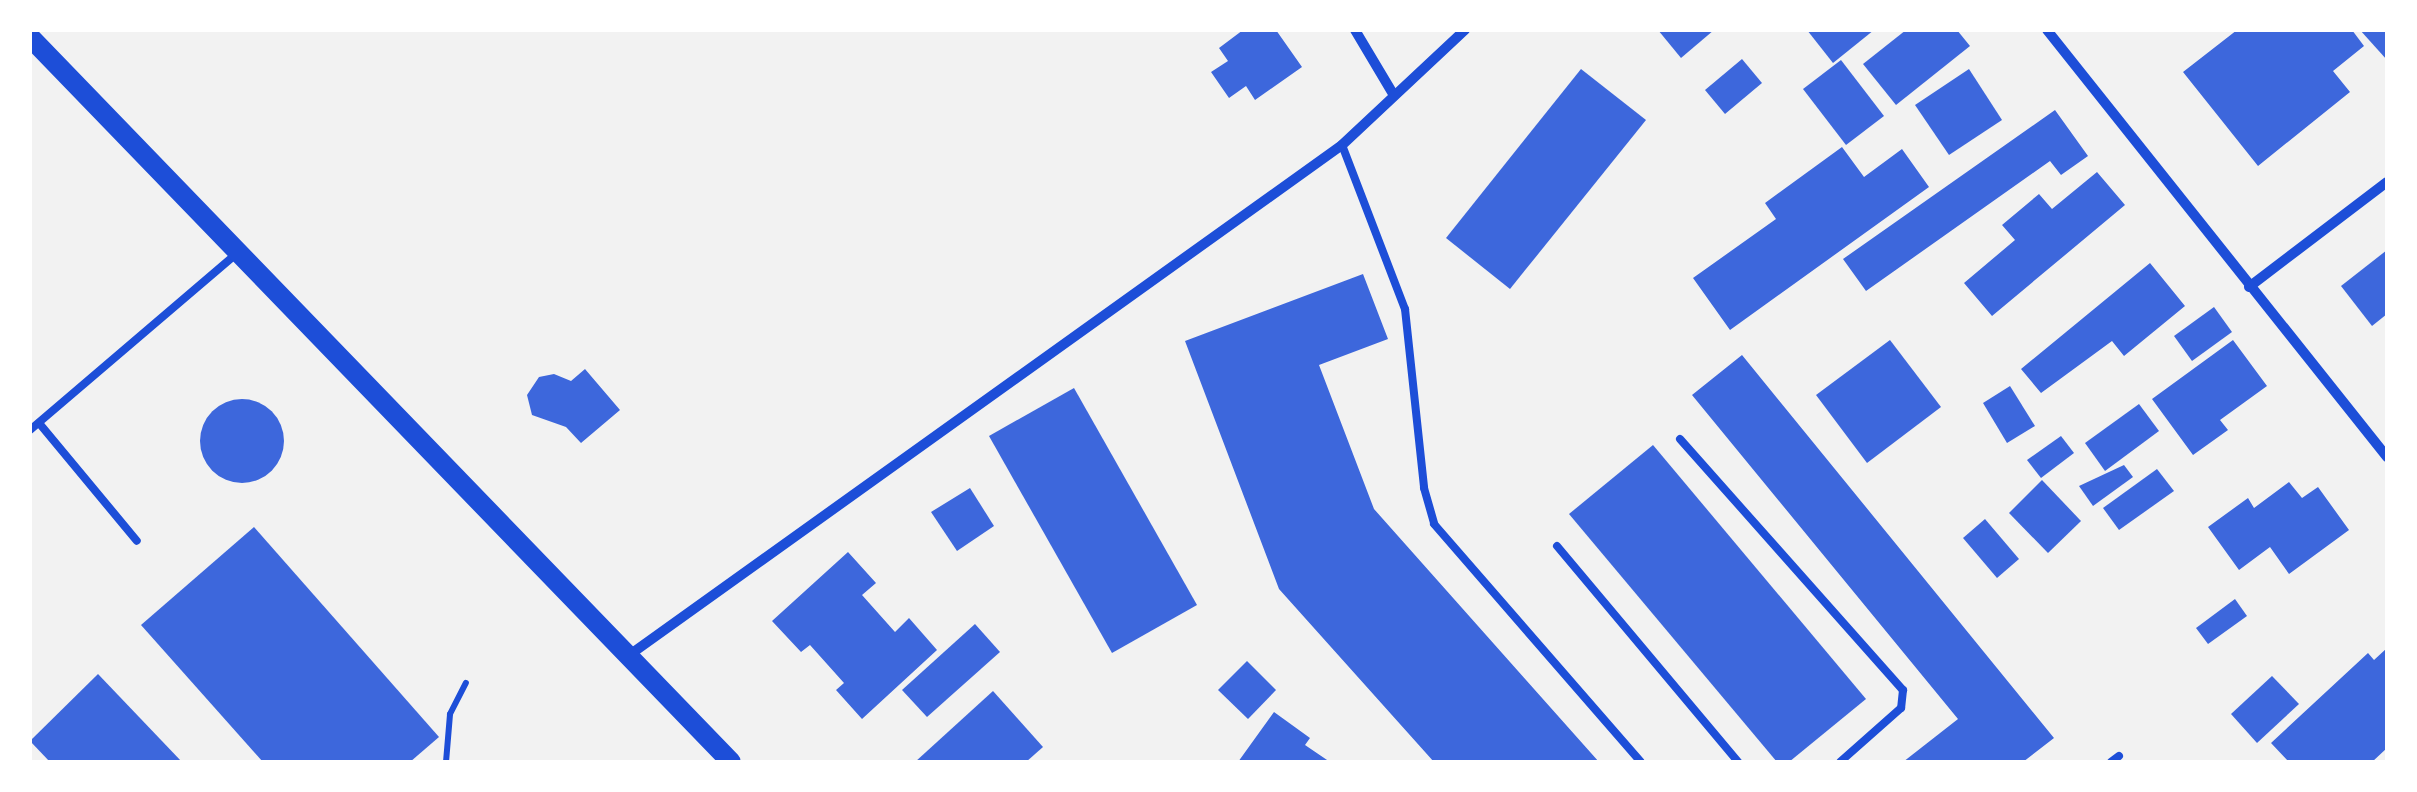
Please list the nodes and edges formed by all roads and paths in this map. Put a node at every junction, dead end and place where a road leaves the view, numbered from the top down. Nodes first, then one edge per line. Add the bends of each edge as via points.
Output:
1 (1355, 30) edge
2 (1465, 30) edge
3 (2047, 30) edge
4 (30, 38) edge
5 (1392, 92) junction
6 (1342, 145) junction
7 (2387, 182) edge
8 (238, 253) junction
9 (2249, 287) junction
10 (38, 423) junction
11 (30, 430) edge
12 (1680, 439) dead end
13 (2387, 457) edge
14 (138, 541) dead end
15 (1557, 546) dead end
16 (628, 656) junction
17 (466, 683) dead end
18 (2119, 756) dead end
19 (446, 762) edge
20 (731, 762) edge
21 (1640, 762) edge
22 (1738, 762) edge
23 (1840, 762) edge
24 (2111, 762) edge

1 - 5 street
2 - 5 street
3 - 9 street
4 - 8 main road
5 - 6 street
6 - 16 street
6 - 21 lane via 1405,309 1424,488 1434,524
7 - 9 street
8 - 10 lane
8 - 16 main road
9 - 13 street
10 - 11 lane
10 - 14 lane
12 - 23 lane via 1904,690 1901,708
15 - 22 lane
16 - 20 main road
17 - 19 path via 450,714
18 - 24 lane

